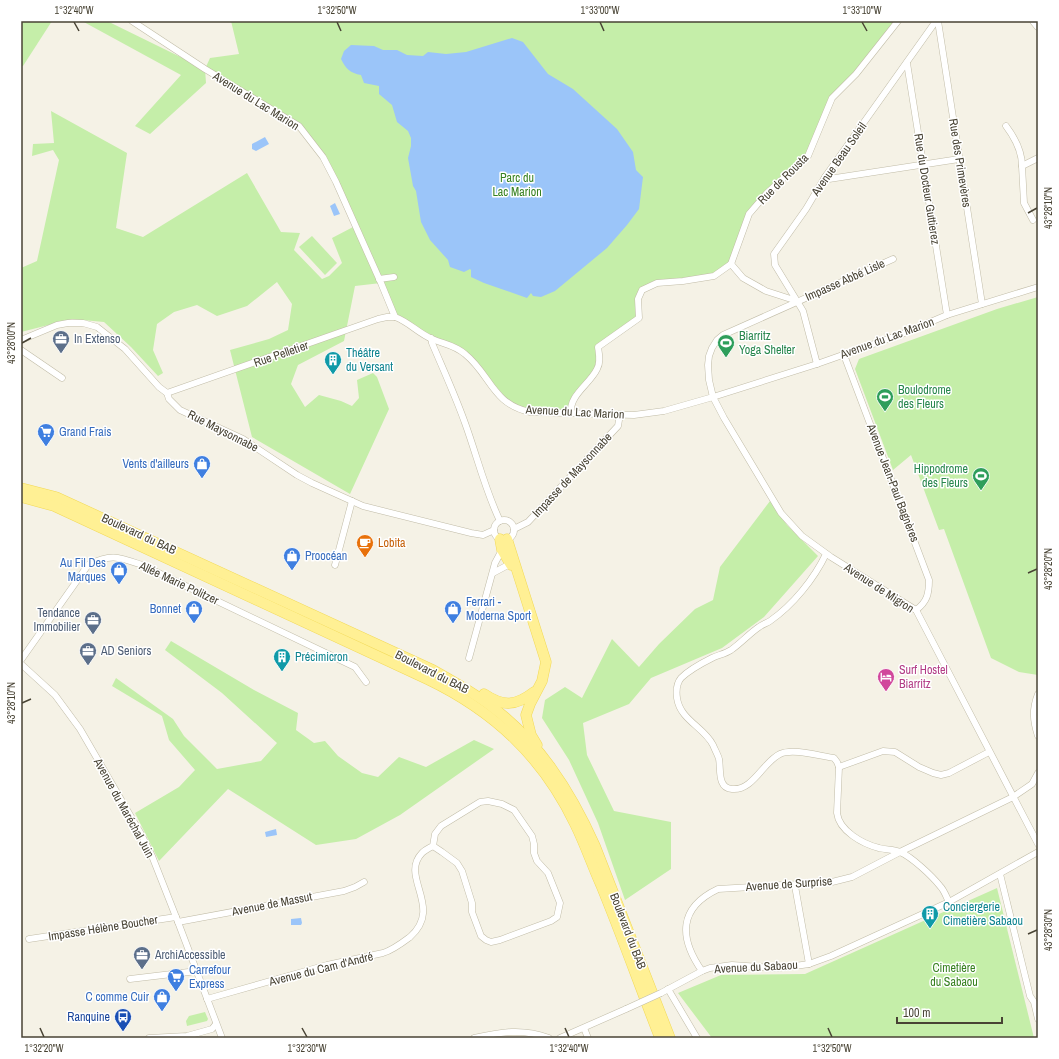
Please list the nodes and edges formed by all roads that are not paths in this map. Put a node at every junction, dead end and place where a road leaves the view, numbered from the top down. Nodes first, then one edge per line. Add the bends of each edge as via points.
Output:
1 (132, 21) edge
2 (898, 21) edge
3 (937, 21) edge
4 (1034, 21) edge
5 (1038, 26) edge
6 (907, 63) junction
7 (1006, 126) dead end
8 (1038, 158) edge
9 (959, 159) junction
10 (924, 164) junction
11 (1022, 166) junction
12 (824, 177) junction
13 (1033, 220) dead end
14 (893, 259) dead end
15 (731, 264) junction
16 (394, 277) dead end
17 (379, 279) junction
18 (1038, 287) edge
19 (797, 301) junction
20 (982, 304) junction
21 (947, 316) junction
22 (395, 317) junction
23 (431, 338) junction
24 (21, 340) edge
25 (21, 350) edge
26 (844, 355) junction
27 (817, 364) junction
28 (62, 378) dead end
29 (167, 393) junction
30 (713, 397) junction
31 (571, 413) junction
32 (620, 414) junction
33 (21, 488) edge
34 (21, 497) edge
35 (352, 502) junction
36 (500, 521) junction
37 (514, 529) junction
38 (494, 530) junction
39 (504, 539) junction
40 (502, 550) junction
41 (826, 554) junction
42 (511, 560) junction
43 (335, 565) dead end
44 (493, 573) junction
45 (916, 610) junction
46 (469, 658) dead end
47 (21, 660) edge
48 (21, 664) edge
49 (432, 670) junction
50 (366, 682) dead end
51 (536, 691) junction
52 (1038, 694) edge
53 (1038, 736) edge
54 (990, 752) junction
55 (540, 753) junction
56 (839, 767) junction
57 (1038, 773) edge
58 (1013, 797) junction
59 (1038, 844) edge
60 (433, 846) junction
61 (900, 852) junction
62 (1038, 852) edge
63 (1000, 874) junction
64 (364, 882) dead end
65 (795, 886) junction
66 (949, 902) junction
67 (177, 920) junction
68 (29, 939) dead end
69 (809, 964) junction
70 (197, 971) junction
71 (702, 971) junction
72 (130, 979) dead end
73 (668, 989) junction
74 (207, 999) junction
75 (1036, 1001) edge
76 (1038, 1019) edge
77 (216, 1024) junction
78 (584, 1028) junction
79 (187, 1036) junction
80 (165, 1037) edge
81 (148, 1038) edge
82 (198, 1038) edge
83 (222, 1038) edge
84 (474, 1038) edge
85 (549, 1038) edge
86 (560, 1038) edge
87 (588, 1038) edge
88 (660, 1038) edge
89 (670, 1038) edge
90 (697, 1038) edge

1 - 17 street, Avenue du Lac Marion via 299,126 322,157 336,182
2 - 15 street, Rue de Rousta via 856,74 832,98 808,156 767,193 749,214
3 - 6 street, Avenue Beau Soleil
3 - 9 street, Rue des Primevères
4 - 5 street
6 - 10 street, Rue du Docteur Guttierez
6 - 12 street, Avenue Beau Soleil
7 - 11 street via 1022,156
8 - 11 street
9 - 10 street
9 - 20 street, Rue des Primevères
10 - 12 street via 829,180
10 - 21 street, Rue du Docteur Guttierez
11 - 13 street via 1024,203
12 - 19 street, Avenue Beau Soleil via 806,209 774,254 775,265
14 - 19 street, Impasse Abbé Lisle
15 - 19 street via 743,278 766,291
15 - 31 street via 714,276 656,283 642,290 638,299 639,318 598,347 598,368 573,401
16 - 17 street
17 - 22 street, Avenue du Lac Marion
18 - 20 street, Avenue du Lac Marion
19 - 27 street, Avenue Beau Soleil via 803,311
19 - 30 street, Impasse Abbé Lisle via 717,340 709,356 708,365
20 - 21 street, Avenue du Lac Marion
21 - 26 street, Avenue du Lac Marion
22 - 23 street, Avenue du Lac Marion
22 - 29 street, Rue Pelletier via 378,319
23 - 31 street, Avenue du Lac Marion via 458,347 467,354 498,395 512,406 530,412
23 - 36 street via 452,388 487,492
24 - 29 street, Rue Maysonnabe via 68,323 83,323 97,327 125,349
25 - 28 street
26 - 27 street, Avenue du Lac Marion
26 - 45 street, Avenue Jean-Paul Bagnères via 929,580 929,590 924,604
27 - 30 street, Avenue du Lac Marion
29 - 35 street, Rue Maysonnabe via 169,399 180,410 243,439 296,475
30 - 32 street, Avenue du Lac Marion via 648,414
30 - 41 street, Avenue de Migron via 781,513 802,536
31 - 32 street, Avenue du Lac Marion
32 - 37 street, Impasse de Maysonnabe via 618,426 528,522
33 - 49 main road, Boulevard du BAB via 56,497
34 - 88 main road, Boulevard du BAB via 54,506 449,689 492,718 534,759 576,824
35 - 38 street, Rue Maysonnabe via 471,533 483,535
35 - 43 street
36 - 37 street via 509,522
36 - 38 street
37 - 39 street via 512,536
38 - 39 street via 495,534
39 - 40 main road
39 - 42 main road
40 - 42 main road
40 - 44 street
41 - 45 street, Avenue de Migron
41 - 56 street via 810,582 770,621 731,650 695,667 681,678 677,685 677,698 686,718 710,740 719,759 719,774 728,788 742,788 772,759 791,752 834,758
42 - 44 street
42 - 51 main road via 518,572 546,662 542,681
44 - 46 street
45 - 54 street, Avenue de Migron
47 - 50 street, Allée Marie Politzer via 88,565 100,558 120,557 355,666
48 - 67 street, Avenue du Maréchal Juin via 54,695 80,730 141,834
49 - 51 main road via 471,686 503,704 515,703
49 - 55 main road, Boulevard du BAB via 488,704
51 - 55 main road via 526,715 531,735
52 - 53 street via 1033,711
54 - 56 street via 941,775 933,774 895,752 883,751
54 - 58 street, Avenue de Migron
55 - 89 main road, Boulevard du BAB via 557,775 595,846
56 - 61 street via 838,820 848,833 856,838 878,848
57 - 58 street, Avenue de Surprise via 1032,784
58 - 59 street, Avenue de Migron
58 - 61 street, Avenue de Surprise
60 - 60 street via 457,863 462,871 472,903 472,912 481,936 486,940 500,940 557,917 560,903 548,873 537,861 532,836 514,810 502,804 480,802 441,826 435,834
60 - 74 street, Avenue du Cam d'André via 423,852 416,868 424,910 423,920 416,931 404,941 390,950
61 - 65 street, Avenue de Surprise via 852,877
61 - 66 street via 940,886
62 - 63 street, Avenue du Sabaou
63 - 66 street, Avenue du Sabaou
63 - 75 street via 1030,996
64 - 67 street, Avenue de Massut via 344,891
65 - 69 street
65 - 71 street, Avenue de Surprise via 718,889 697,903 688,915 686,929 688,945
66 - 69 street, Avenue du Sabaou
67 - 68 street, Impasse Hélène Boucher
67 - 70 street, Avenue du Maréchal Juin
69 - 71 street, Avenue du Sabaou via 777,968 726,966
70 - 72 street
70 - 74 street, Avenue du Maréchal Juin
71 - 73 street, Avenue du Sabaou
73 - 78 street, Avenue du Sabaou, bridge
73 - 90 street
74 - 77 street, Avenue du Maréchal Juin
75 - 76 street
77 - 79 street via 212,1029
77 - 83 street, Avenue du Maréchal Juin
78 - 86 street, Avenue du Sabaou
78 - 87 street
79 - 80 street
79 - 82 street
80 - 81 street
84 - 85 street via 524,1031

